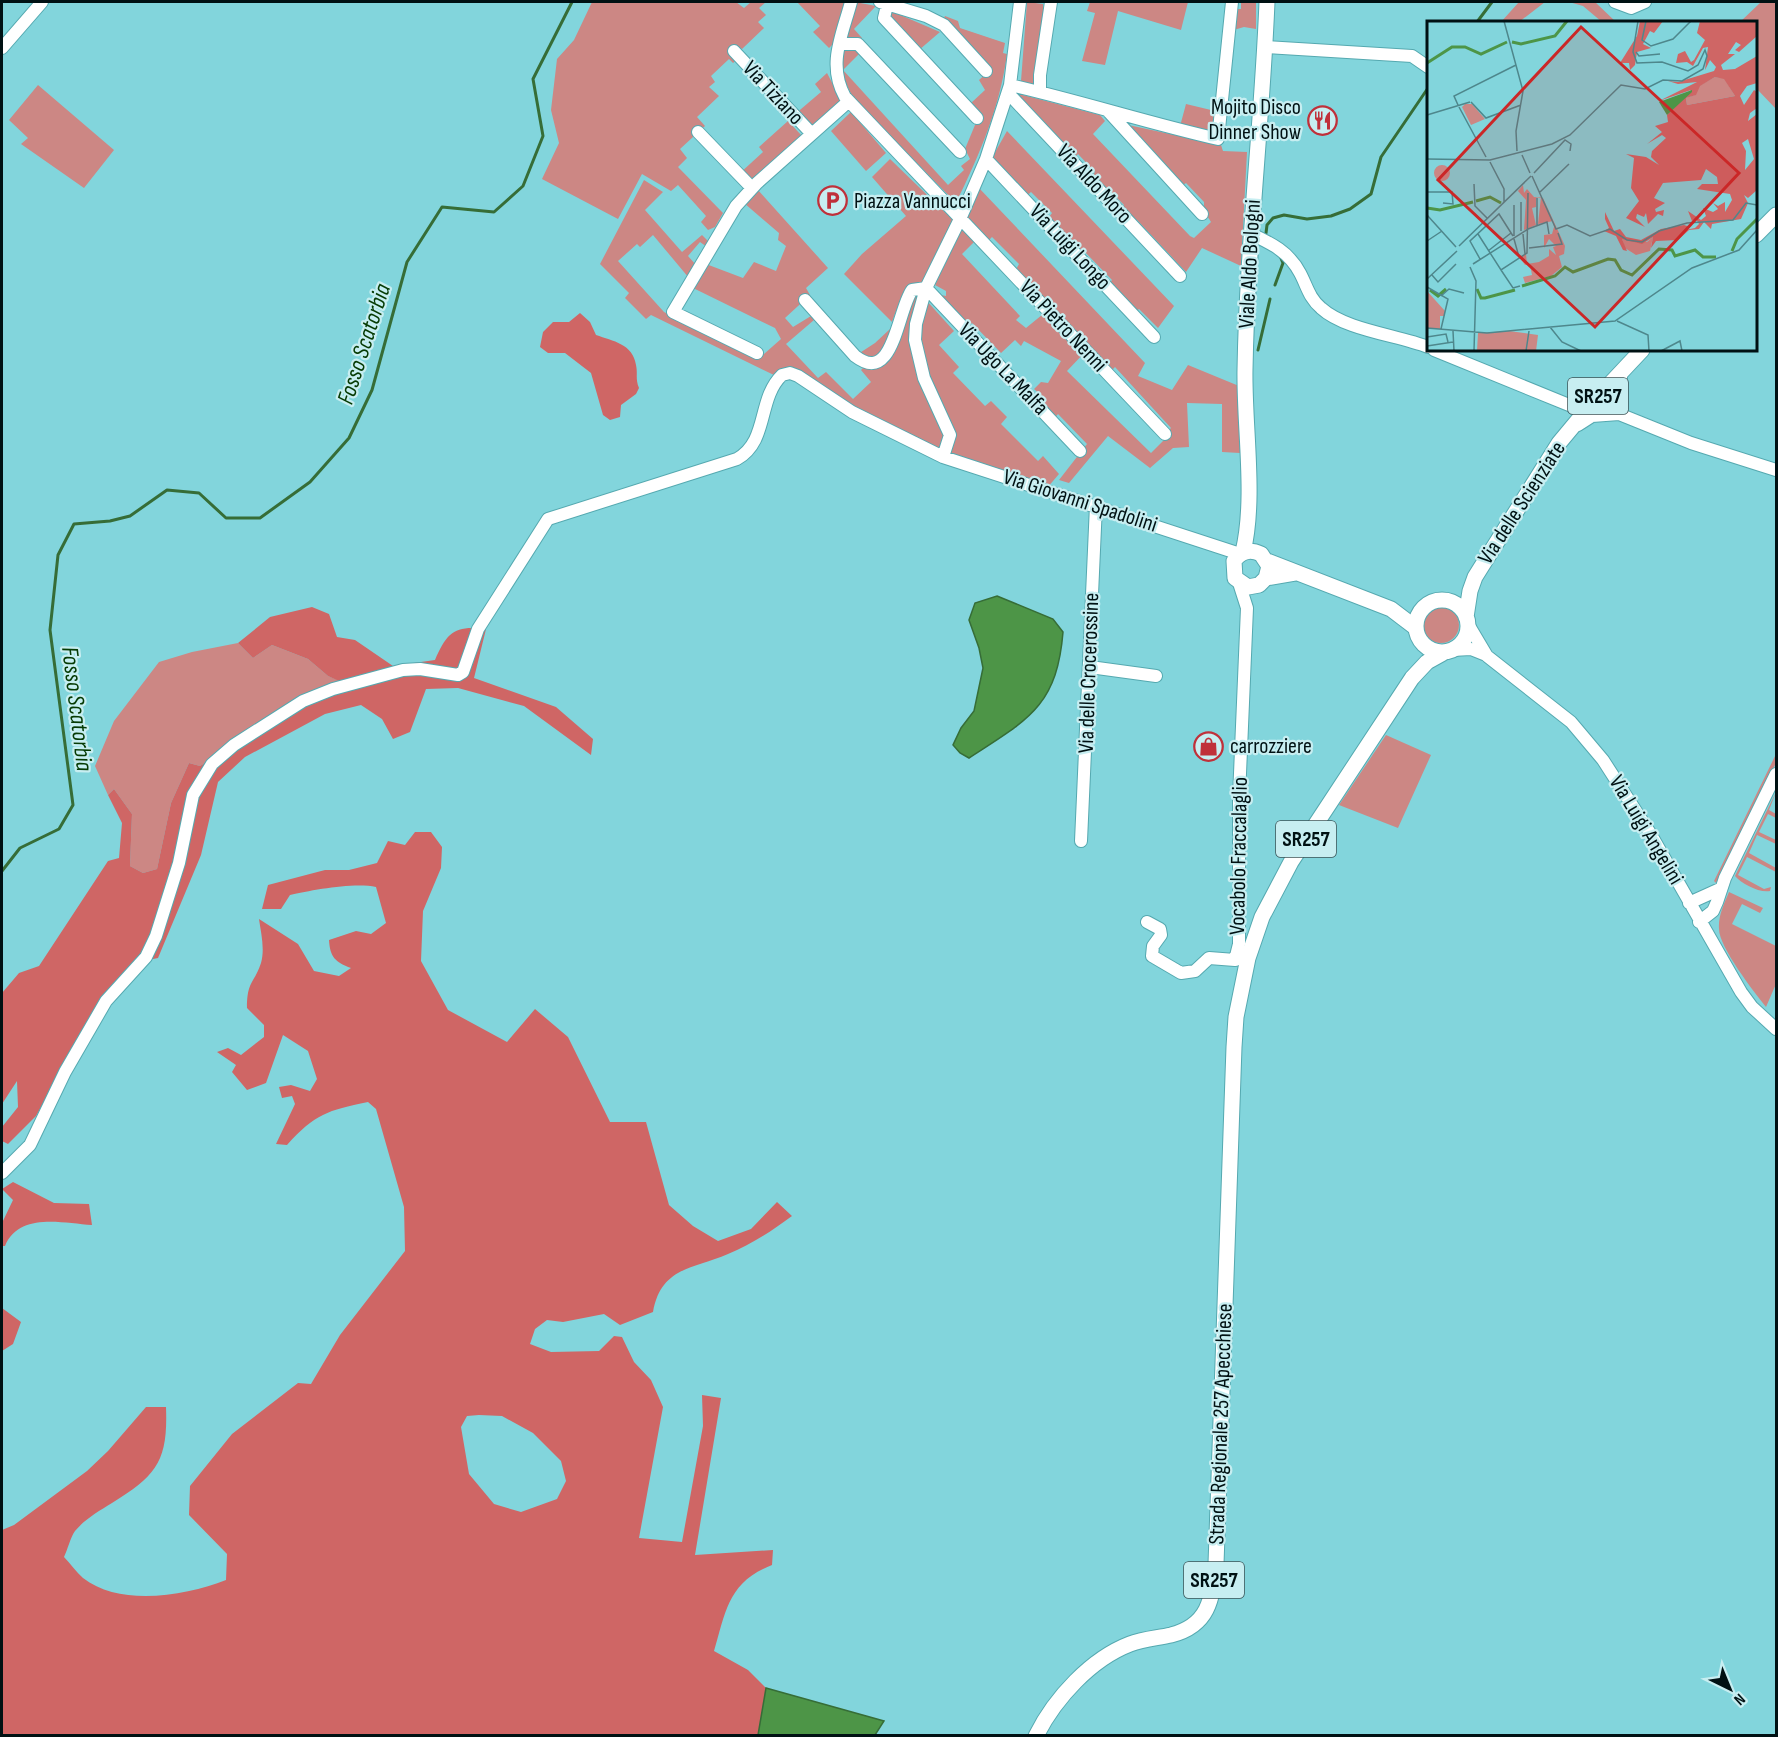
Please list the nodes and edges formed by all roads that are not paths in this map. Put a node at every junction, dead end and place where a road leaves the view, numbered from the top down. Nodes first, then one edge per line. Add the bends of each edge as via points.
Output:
1 (42, 2) edge
2 (851, 2) edge
3 (1020, 2) edge
4 (1051, 2) edge
5 (1232, 2) edge
6 (1267, 2) edge
7 (1616, 2) edge
8 (1645, 2) edge
9 (883, 3) edge
10 (840, 44) junction
11 (1265, 47) junction
12 (2, 48) edge
13 (734, 51) dead end
14 (1427, 66) edge
15 (986, 71) dead end
16 (1009, 89) junction
17 (1040, 92) junction
18 (849, 101) junction
19 (1106, 108) junction
20 (977, 118) dead end
21 (698, 132) dead end
22 (812, 134) junction
23 (960, 152) dead end
24 (986, 159) junction
25 (752, 188) junction
26 (1202, 214) dead end
27 (1776, 214) edge
28 (961, 218) junction
29 (1757, 233) edge
30 (1251, 234) junction
31 (1180, 276) dead end
32 (926, 288) junction
33 (805, 300) dead end
34 (1154, 336) dead end
35 (1427, 347) edge
36 (1436, 351) edge
37 (1641, 351) edge
38 (757, 353) dead end
39 (1569, 405) dead end
40 (1619, 414) junction
41 (1165, 434) dead end
42 (1559, 443) junction
43 (1080, 451) dead end
44 (943, 457) junction
45 (1776, 470) edge
46 (1096, 505) junction
47 (1248, 526) junction
48 (1239, 557) junction
49 (1264, 557) junction
50 (1295, 573) junction
51 (1475, 577) junction
52 (1263, 582) junction
53 (1239, 583) junction
54 (1440, 600) junction
55 (1425, 606) junction
56 (1247, 608) junction
57 (1391, 609) junction
58 (1467, 620) junction
59 (1417, 633) junction
60 (1449, 651) junction
61 (1487, 656) junction
62 (1090, 667) junction
63 (1155, 676) dead end
64 (1412, 678) junction
65 (1776, 774) edge
66 (1081, 841) dead end
67 (1720, 890) junction
68 (1689, 903) junction
69 (1147, 922) dead end
70 (1699, 922) junction
71 (1776, 1029) edge
72 (2, 1173) edge
73 (1036, 1736) edge

1 - 12 street
2 - 10 street, Via Pietro Nenni
3 - 16 street
4 - 17 street
5 - 19 street via 1218,139
6 - 11 main road, Viale Aldo Bologni
7 - 8 street via 1634,8
9 - 15 street via 944,25
9 - 20 street via 884,18
10 - 18 street, Via Pietro Nenni via 835,64 837,82
10 - 23 street via 858,44
11 - 14 street via 1412,56
11 - 30 main road, Viale Aldo Bologni
13 - 22 street, Via Tiziano
16 - 17 street
16 - 24 street
16 - 31 street, Via Aldo Moro
17 - 19 street
18 - 22 street
18 - 28 street, Via Pietro Nenni
19 - 26 street
21 - 25 street
22 - 25 street
24 - 28 street
24 - 34 street, Via Luigi Longo
25 - 38 street via 736,206 673,312
27 - 29 main road
28 - 32 street
28 - 41 street, Via Pietro Nenni
30 - 35 street via 1287,254 1310,296 1324,311
30 - 47 main road, Viale Aldo Bologni via 1245,371
32 - 33 street via 912,290 904,301 894,342 884,358 874,363 855,356
32 - 43 street, Via Ugo La Malfa
32 - 44 street via 915,340 924,378 950,435
36 - 39 street
37 - 40 street via 1613,391 1612,402
37 - 42 main road, Via delle Scienziate / SR257
40 - 42 street via 1587,418
40 - 45 street via 1691,443
42 - 51 main road, Via delle Scienziate / SR257
44 - 46 street, Via Giovanni Spadolini
44 - 72 street, Via Giovanni Spadolini via 852,412 798,376 782,375 770,392 749,452 548,519 478,629 463,672 458,675 403,670 347,684 303,701 234,744 212,764 193,795 179,863 146,957 106,1001 65,1072 30,1145
46 - 48 street, Via Giovanni Spadolini via 1182,533
46 - 62 street, Via delle Crocerossine
47 - 48 main road, Viale Aldo Bologni
47 - 49 main road, Viale Aldo Bologni
48 - 49 main road via 1252,551
48 - 53 main road
49 - 50 main road
49 - 52 main road
50 - 52 main road
50 - 57 main road
51 - 54 main road, Via delle Scienziate / SR257 via 1461,590
51 - 58 main road, Via delle Scienziate / SR257
52 - 53 main road via 1248,587
52 - 56 street
53 - 56 street
54 - 55 main road, SR257
54 - 58 main road via 1456,604
55 - 57 main road
55 - 59 main road, SR257 via 1418,616
56 - 69 street, Vocabolo Fraccalaglio via 1239,797 1239,944 1235,960 1209,958 1195,972 1181,973 1152,956 1152,946 1161,934 1160,929
57 - 59 main road
58 - 60 main road, SR257 via 1464,639
58 - 61 street, Via Luigi Angelini
59 - 60 main road via 1429,649
59 - 64 main road, SR257 via 1419,660
60 - 61 street, Via Luigi Angelini via 1471,649
60 - 64 main road, SR257 via 1427,662
61 - 68 street, Via Luigi Angelini via 1588,740 1650,833
62 - 63 street
62 - 66 street, Via delle Crocerossine
64 - 73 main road, Strada Regionale 257 Apecchiese / SR257 via 1291,862 1248,958 1236,1017 1230,1119 1216,1564 1210,1607 1196,1623 1174,1634 1130,1644 1103,1659 1072,1685 1046,1716
65 - 67 street
67 - 68 street
67 - 70 street via 1713,911
68 - 70 street, Via Luigi Angelini
70 - 71 street, Via Luigi Angelini via 1741,992

